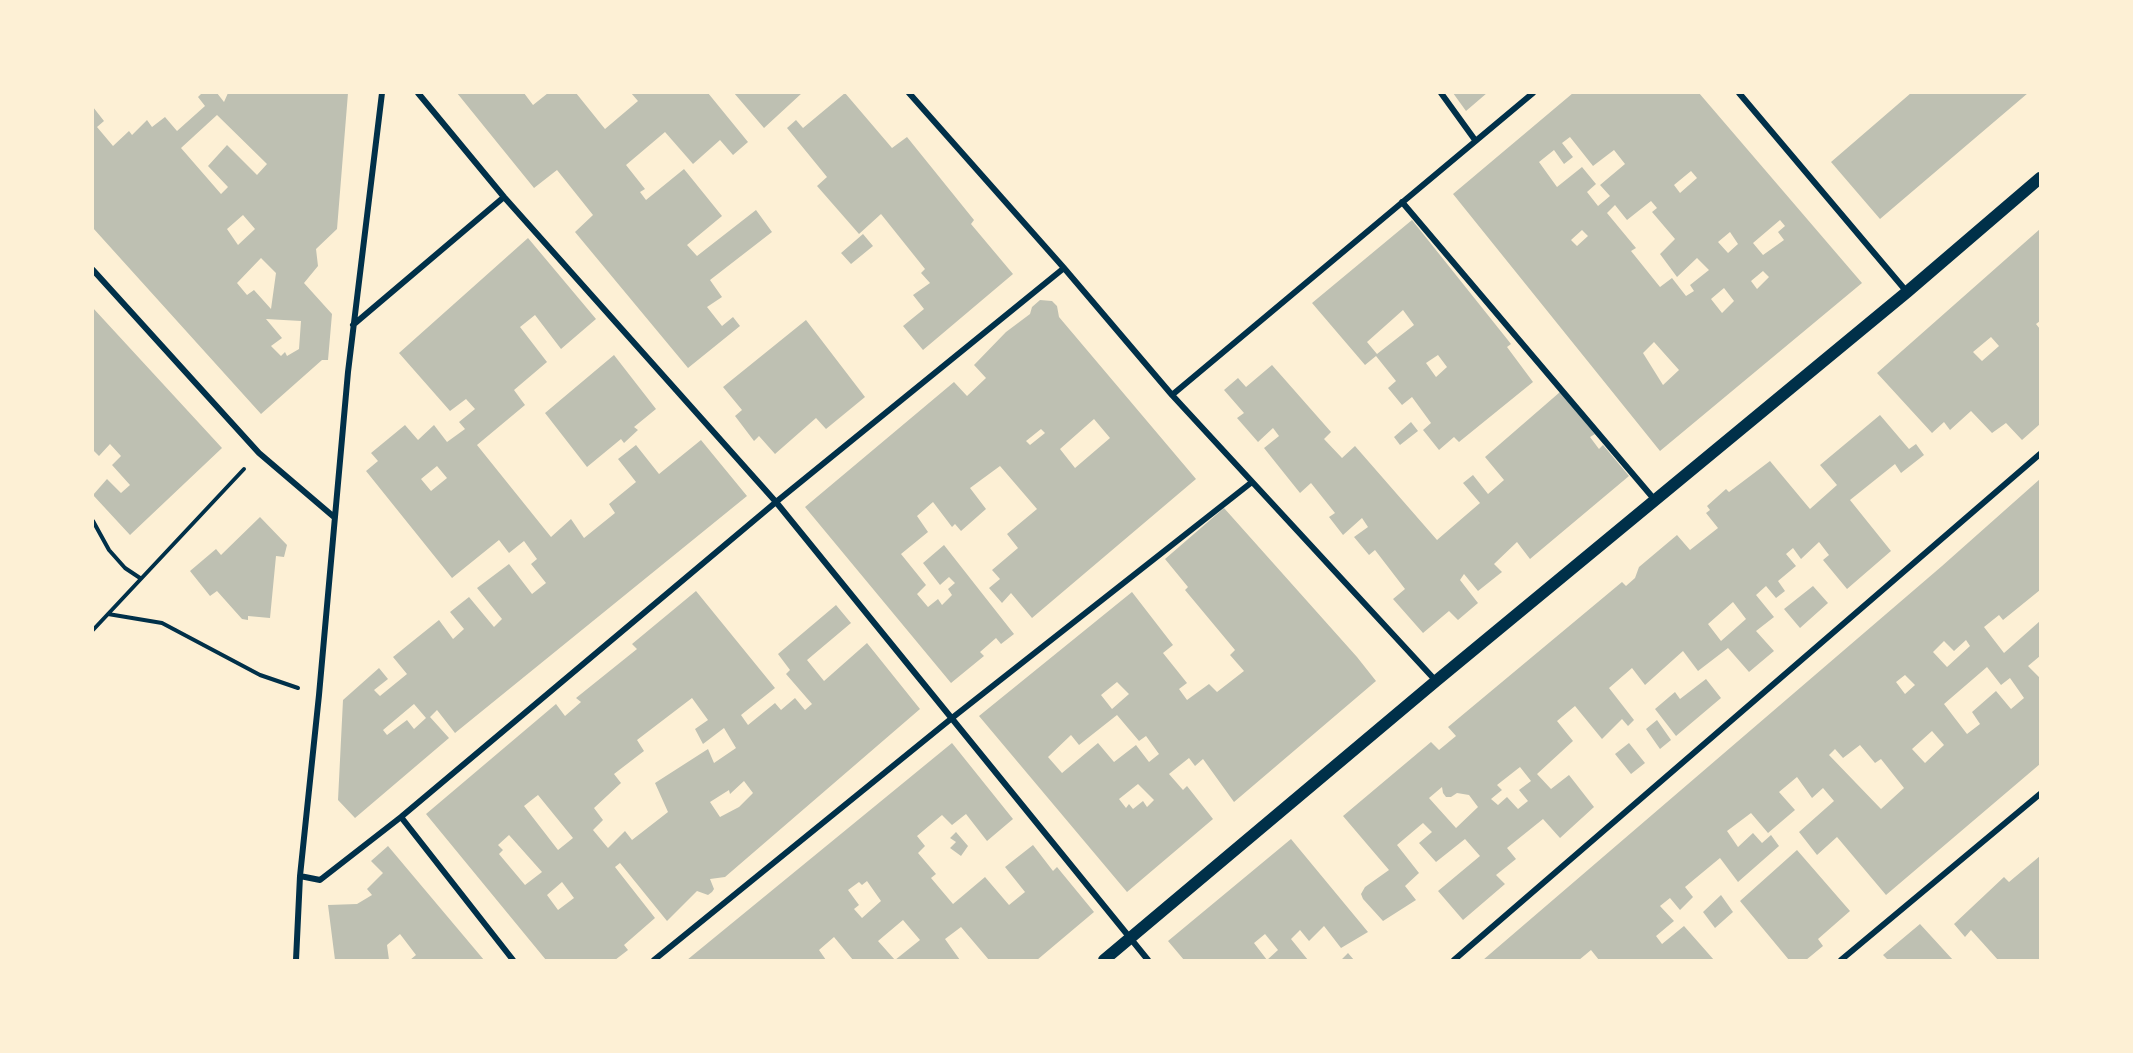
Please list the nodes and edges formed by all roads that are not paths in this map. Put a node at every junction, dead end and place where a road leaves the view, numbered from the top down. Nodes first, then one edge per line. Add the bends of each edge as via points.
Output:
1 (382, 93) edge
2 (418, 93) edge
3 (909, 93) edge
4 (1441, 93) edge
5 (1533, 93) edge
6 (1739, 93) edge
7 (1475, 140) junction
8 (2040, 178) edge
9 (504, 197) junction
10 (1402, 202) junction
11 (1064, 268) junction
12 (93, 270) edge
13 (1907, 292) junction
14 (352, 326) junction
15 (1172, 395) junction
16 (2040, 454) edge
17 (1252, 482) junction
18 (1654, 499) junction
19 (776, 502) junction
20 (334, 517) junction
21 (1436, 681) junction
22 (952, 718) junction
23 (2040, 794) edge
24 (401, 817) junction
25 (300, 876) junction
26 (1130, 939) junction
27 (297, 960) edge
28 (513, 960) edge
29 (654, 960) edge
30 (1104, 960) edge
31 (1148, 960) edge
32 (1454, 960) edge
33 (1841, 960) edge

1 - 14 street
2 - 9 street
3 - 11 street
4 - 7 street
5 - 7 street
6 - 13 street
7 - 10 street
8 - 13 main road
9 - 14 street
9 - 19 street
10 - 15 street
10 - 18 street
11 - 15 street
11 - 19 street
12 - 20 street via 259,453
13 - 18 main road
14 - 20 street
15 - 17 street
16 - 32 street
17 - 21 street
17 - 22 street
18 - 21 main road
19 - 22 street
19 - 24 street
20 - 25 street
21 - 26 main road
22 - 26 street
22 - 29 street
23 - 33 street
24 - 25 street via 320,880
24 - 28 street
25 - 27 street
26 - 30 main road
26 - 31 street

